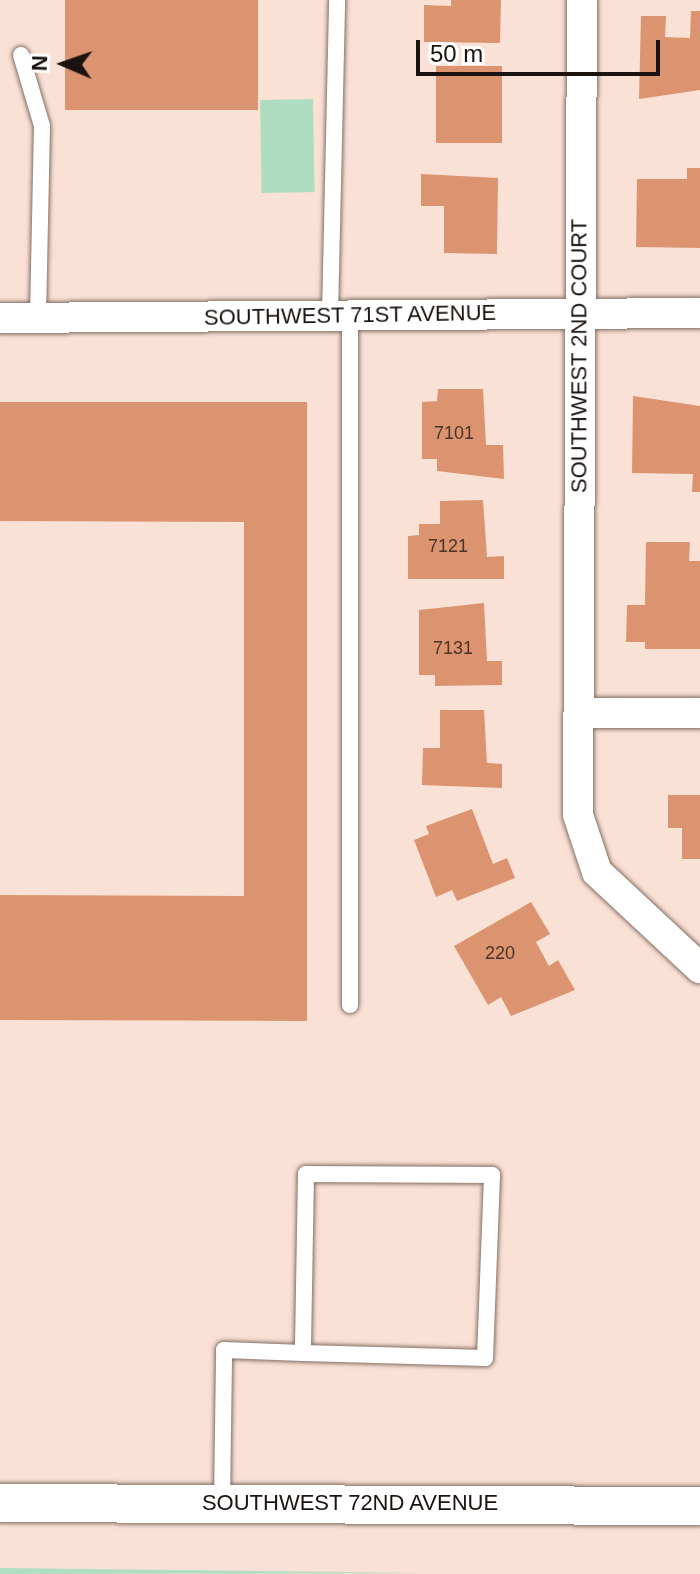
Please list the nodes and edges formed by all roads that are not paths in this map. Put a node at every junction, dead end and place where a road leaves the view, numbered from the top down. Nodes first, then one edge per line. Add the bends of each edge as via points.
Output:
1 (337, 0) edge
2 (582, 0) edge
3 (21, 55) dead end
4 (578, 312) junction
5 (700, 313) edge
6 (340, 315) junction
7 (0, 318) edge
8 (38, 318) junction
9 (579, 713) junction
10 (700, 713) edge
11 (700, 968) edge
12 (350, 1005) dead end
13 (303, 1353) junction
14 (222, 1502) junction
15 (0, 1503) edge
16 (700, 1506) edge

1 - 6 lane
2 - 4 street, SOUTHWEST 2ND COURT
3 - 8 lane via 42,126
4 - 5 street, SOUTHWEST 71ST AVENUE
4 - 6 street, SOUTHWEST 71ST AVENUE
4 - 9 street, SOUTHWEST 2ND COURT
6 - 8 street, SOUTHWEST 71ST AVENUE
6 - 12 lane
7 - 8 street, SOUTHWEST 71ST AVENUE
9 - 10 street
9 - 11 street, SOUTHWEST 2ND COURT via 578,815 597,872
13 - 13 lane via 485,1358 492,1175 306,1174
13 - 14 lane via 224,1350
14 - 15 street, SOUTHWEST 72ND AVENUE
14 - 16 street, SOUTHWEST 72ND AVENUE

